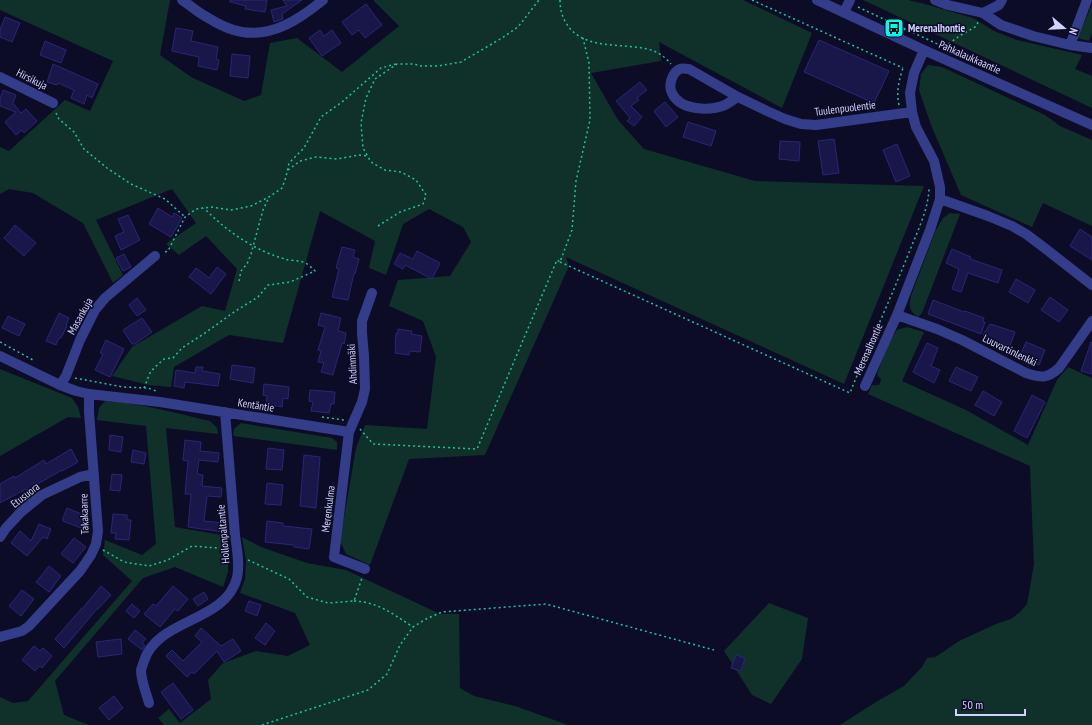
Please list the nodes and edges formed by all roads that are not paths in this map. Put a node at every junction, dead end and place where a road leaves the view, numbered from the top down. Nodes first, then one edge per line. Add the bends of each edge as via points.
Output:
1 (182, 0) edge
2 (323, 0) edge
3 (817, 0) edge
4 (935, 0) edge
5 (1002, 0) edge
6 (1087, 0) edge
7 (849, 1) edge
8 (844, 12) junction
9 (983, 13) junction
10 (1070, 45) junction
11 (1092, 48) edge
12 (924, 50) junction
13 (0, 77) edge
14 (738, 97) junction
15 (52, 104) road end
16 (907, 112) junction
17 (1092, 125) edge
18 (940, 199) junction
19 (155, 256) road end
20 (1092, 284) edge
21 (372, 293) dead end
22 (897, 315) junction
23 (1092, 321) edge
24 (0, 356) edge
25 (63, 380) junction
26 (865, 386) dead end
27 (89, 394) junction
28 (224, 412) junction
29 (349, 432) junction
30 (94, 474) junction
31 (0, 537) edge
32 (365, 569) dead end
33 (0, 637) edge
34 (149, 702) dead end

1 - 2 street via 204,16 227,28 242,32 272,30 291,23
3 - 8 street, Pahkalaukkaantie
4 - 9 street
5 - 9 street via 999,5
6 - 10 street
7 - 8 street
8 - 12 street, Pahkalaukkaantie
9 - 10 street via 1001,25
10 - 11 street
12 - 16 street, Merenalhontie via 914,73
12 - 17 street, Pahkalaukkaantie
13 - 15 street, Hirsikuja
14 - 14 street, Tuulenpuolentie via 689,69 680,69 671,82 671,93 676,99 694,108 705,109 724,105
14 - 16 street, Tuulenpuolentie via 801,124 816,125
16 - 18 street, Merenalhontie via 934,161
18 - 20 street via 1012,226
18 - 22 street, Merenalhontie
19 - 25 street, Masankuja via 104,298 95,310
21 - 29 street, Ahdinmäki via 362,321 365,389
22 - 23 street, Luuvartinlenkki via 962,340 1026,373 1045,377 1059,368
22 - 26 street, Merenalhontie
24 - 25 street
25 - 27 street via 76,391
27 - 28 street, Kentäntie via 160,397
27 - 30 street, Takakaarre
28 - 29 street, Kentäntie
28 - 34 street, Hollonpaltantie via 238,555 236,579 226,598 214,608 166,634 150,649 141,669 142,684
29 - 32 street, Merenkulma via 334,557
30 - 31 street, Etusuora via 80,477 42,494 21,512
30 - 33 street, Takakaarre via 98,531 91,555 80,571 29,626 22,631

